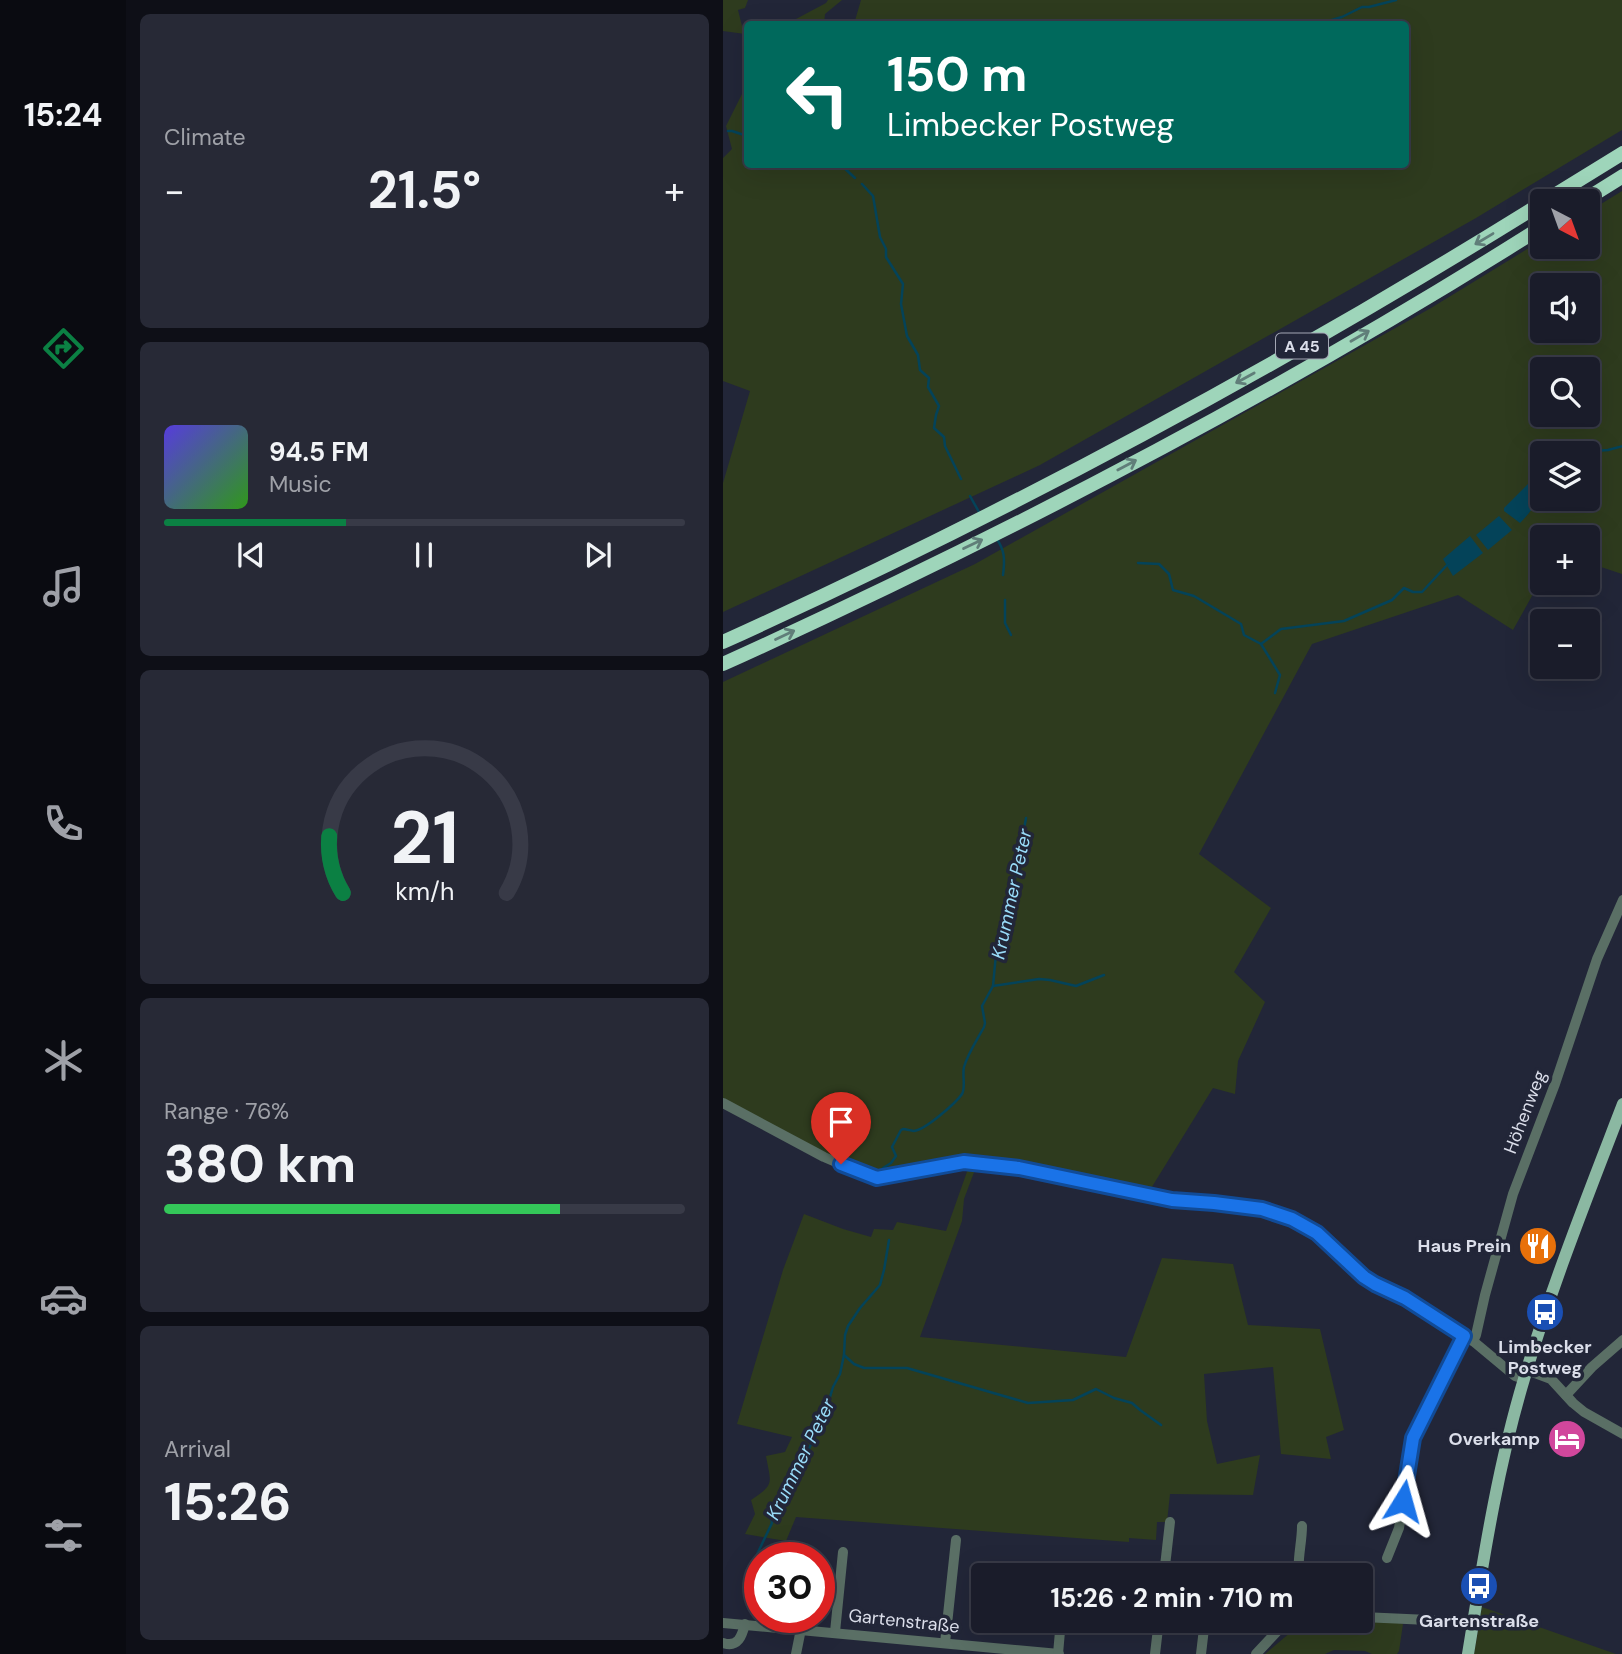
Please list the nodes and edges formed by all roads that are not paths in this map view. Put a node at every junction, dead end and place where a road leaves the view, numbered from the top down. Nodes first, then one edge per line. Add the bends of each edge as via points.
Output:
1 (1622, 153) edge
2 (1622, 176) edge
3 (1564, 189) edge
4 (1600, 190) edge
5 (1530, 210) edge
6 (1530, 234) edge
7 (723, 642) edge
8 (723, 664) edge
9 (1622, 900) edge
10 (723, 1103) edge
11 (1622, 1104) edge
12 (1469, 1339) junction
13 (1622, 1340) edge
14 (1526, 1374) junction
15 (1566, 1395) junction
16 (1622, 1434) edge
17 (1170, 1522) dead end
18 (1302, 1527) dead end
19 (956, 1539) dead end
20 (843, 1552) dead end
21 (1387, 1558) dead end
22 (1165, 1563) edge
23 (1297, 1563) edge
24 (1373, 1617) edge
25 (1473, 1622) junction
26 (723, 1623) edge
27 (744, 1624) edge
28 (744, 1628) edge
29 (835, 1632) joint
30 (800, 1633) edge
31 (1060, 1633) edge
32 (1157, 1633) edge
33 (1203, 1633) edge
34 (1276, 1633) edge
35 (907, 1640) junction
36 (723, 1643) edge
37 (945, 1643) junction
38 (994, 1651) edge
39 (796, 1654) edge
40 (906, 1654) edge
41 (1059, 1654) edge
42 (1155, 1654) edge
43 (1201, 1654) edge
44 (1256, 1654) edge
45 (1468, 1654) edge

1 - 3 highway, A 45
2 - 4 highway
5 -> 7 highway, A 45 via 1321,336 1057,479
8 -> 6 highway, A 45 via 1194,430
9 - 12 street, Höhenweg via 1513,1194 1476,1335
10 - 12 street via 824,1157 877,1178 964,1162 1019,1168 1172,1200 1278,1213 1317,1233 1364,1277
11 - 14 main road
12 - 14 street via 1510,1372
12 - 21 street, Höhenweg via 1413,1438 1399,1528
13 - 15 street
14 - 15 street via 1551,1379
14 - 25 main road via 1502,1463
15 - 16 street via 1583,1412
17 - 22 street
18 - 23 street
19 - 37 street
20 - 29 street
24 - 25 street
25 - 45 main road
26 - 27 street, Gartenstraße
28 - 36 street via 737,1642
29 - 35 street, Gartenstraße
30 - 39 street
31 - 41 street
32 - 42 street
33 - 43 street
34 - 44 street
35 - 37 street, Gartenstraße
35 - 40 street
37 - 38 street, Gartenstraße
38 - 41 street, Gartenstraße

